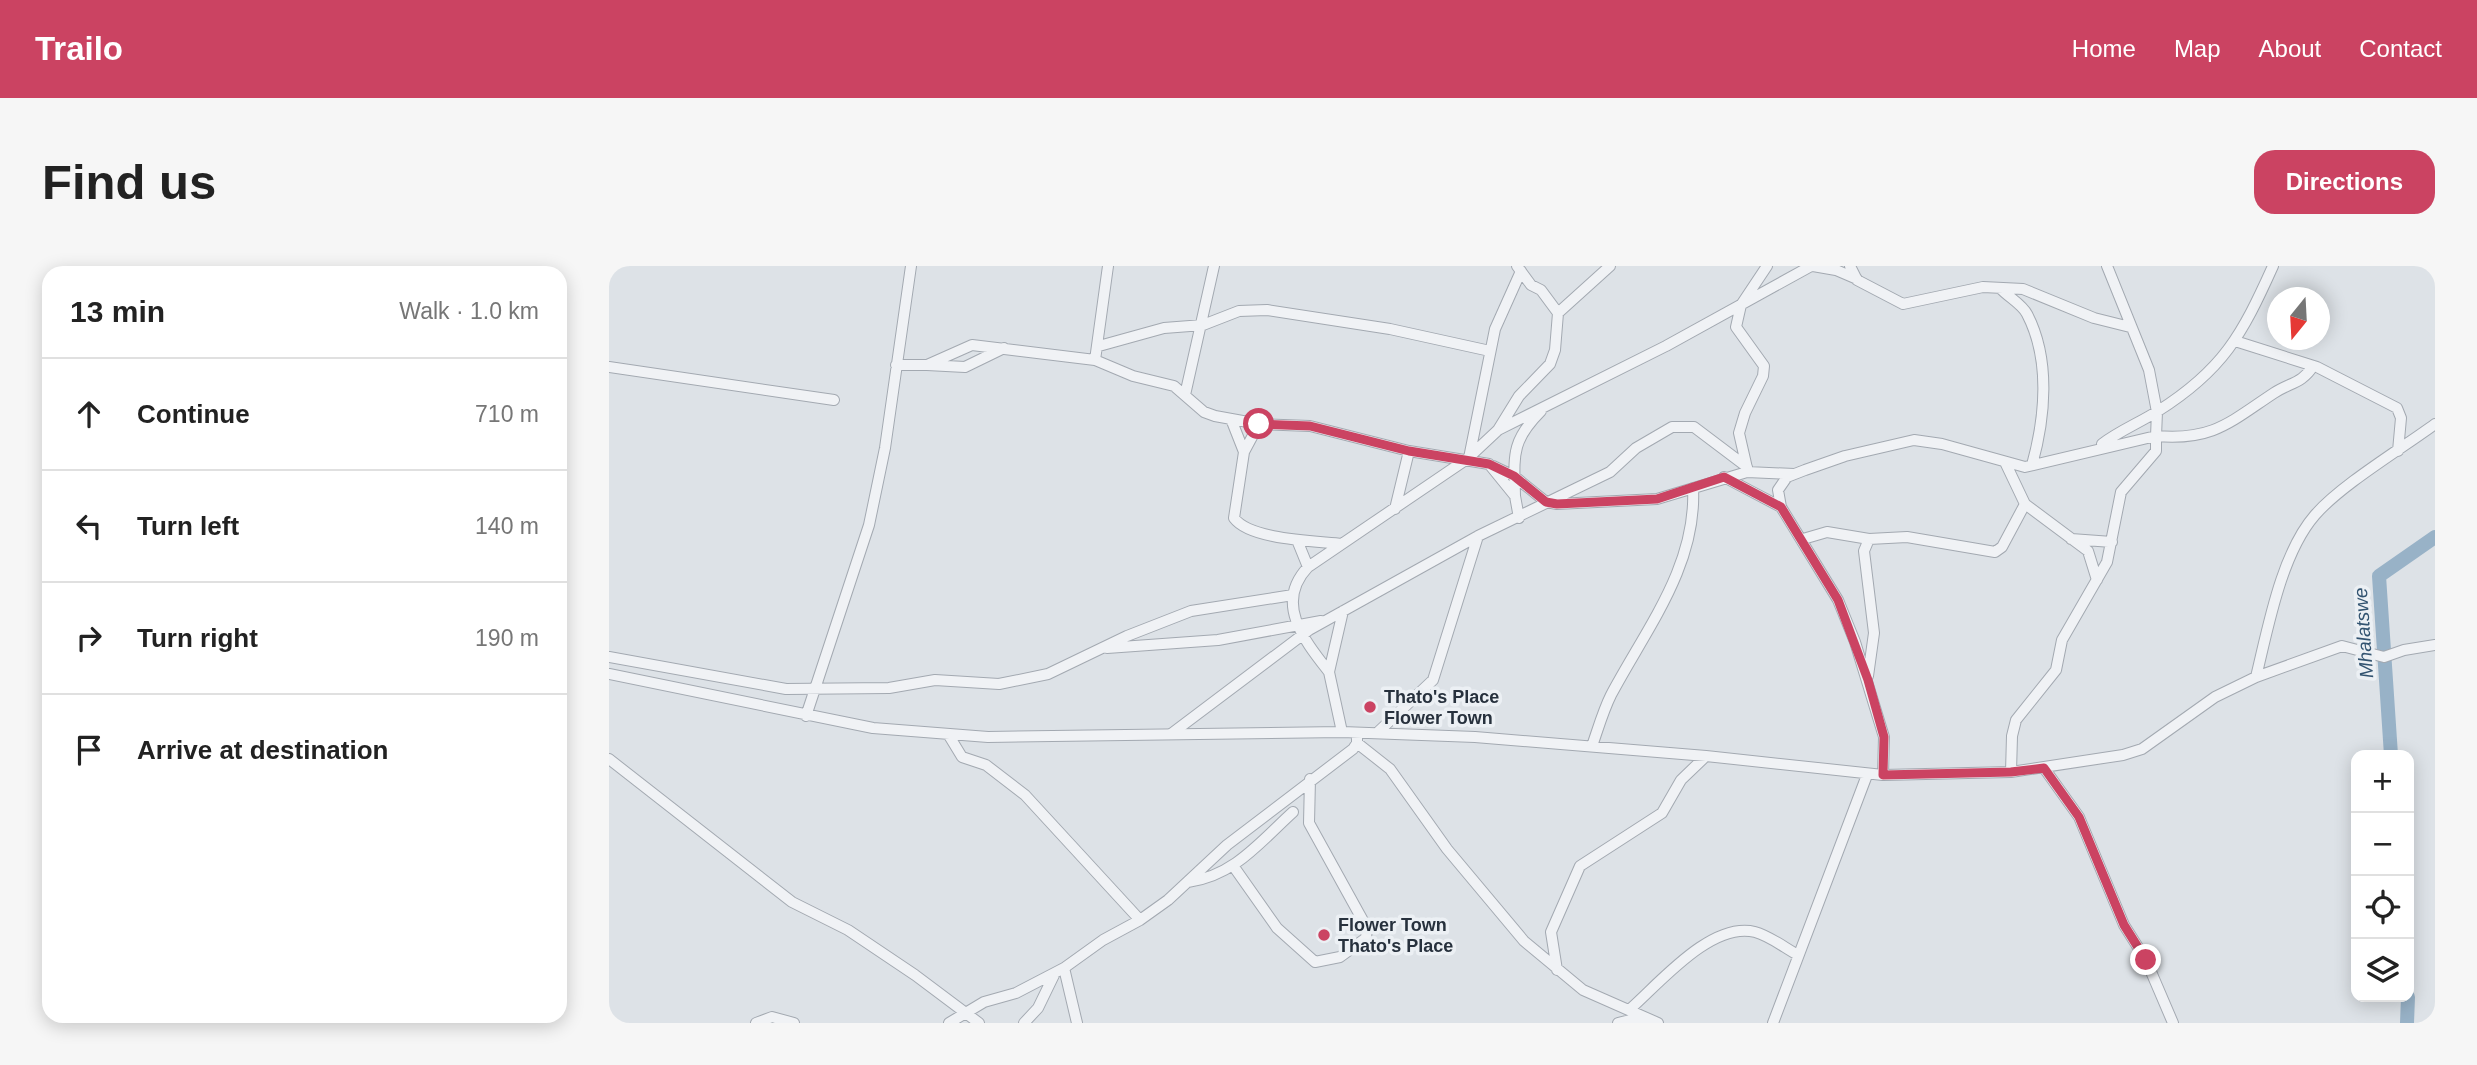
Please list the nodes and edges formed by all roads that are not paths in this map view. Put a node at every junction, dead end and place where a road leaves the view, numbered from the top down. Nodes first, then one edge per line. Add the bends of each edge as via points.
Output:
1 (911, 266) edge
2 (1108, 266) edge
3 (1214, 266) edge
4 (1610, 266) edge
5 (1767, 266) edge
6 (1812, 266) edge
7 (1850, 266) edge
8 (2108, 266) edge
9 (2273, 266) edge
10 (1519, 268) edge
11 (1857, 279) junction
12 (2000, 288) junction
13 (1741, 305) junction
14 (1559, 313) junction
15 (1203, 326) junction
16 (2130, 327) junction
17 (2235, 341) junction
18 (1099, 346) junction
19 (1005, 347) junction
20 (1490, 351) junction
21 (1095, 360) junction
22 (896, 365) junction
23 (927, 365) junction
24 (2313, 366) junction
25 (609, 367) edge
26 (1185, 395) junction
27 (834, 400) dead end
28 (1547, 405) junction
29 (2157, 412) junction
30 (1231, 419) junction
31 (1259, 424) junction
32 (2435, 424) edge
33 (1497, 430) junction
34 (2156, 436) junction
35 (2095, 449) junction
36 (1409, 451) junction
37 (2398, 451) junction
38 (1244, 452) junction
39 (1468, 459) junction
40 (2004, 462) junction
41 (1489, 464) junction
42 (2032, 465) junction
43 (1747, 469) junction
44 (1796, 474) junction
45 (1514, 476) junction
46 (1724, 477) junction
47 (1693, 488) junction
48 (1515, 496) junction
49 (1546, 502) junction
50 (2025, 504) junction
51 (1781, 507) junction
52 (1395, 510) junction
53 (1519, 518) junction
54 (1478, 536) junction
55 (1803, 538) junction
56 (1869, 539) junction
57 (2070, 539) junction
58 (1297, 540) junction
59 (2112, 542) junction
60 (1343, 544) junction
61 (1308, 567) junction
62 (2097, 583) junction
63 (1293, 595) junction
64 (1343, 611) junction
65 (1327, 620) junction
66 (1297, 624) junction
67 (1301, 635) junction
68 (2435, 645) edge
69 (1107, 648) junction
70 (609, 657) edge
71 (1329, 671) junction
72 (609, 674) edge
73 (2256, 677) junction
74 (1868, 680) junction
75 (815, 688) junction
76 (806, 716) junction
77 (1342, 732) junction
78 (1377, 733) junction
79 (949, 734) junction
80 (1171, 734) junction
81 (1357, 738) junction
82 (1592, 746) junction
83 (1706, 756) junction
84 (609, 759) edge
85 (2044, 768) junction
86 (2011, 772) junction
87 (1867, 775) junction
88 (1883, 775) junction
89 (1310, 779) junction
90 (1276, 806) junction
91 (1293, 812) junction
92 (1309, 823) junction
93 (1234, 867) junction
94 (1187, 883) junction
95 (1140, 920) junction
96 (1798, 955) junction
97 (1060, 970) junction
98 (1557, 970) junction
99 (1629, 1010) junction
100 (966, 1013) junction
101 (757, 1023) edge
102 (794, 1023) edge
103 (949, 1023) edge
104 (979, 1023) edge
105 (1024, 1023) edge
106 (1077, 1023) edge
107 (1618, 1023) edge
108 (1658, 1023) edge
109 (1773, 1023) edge
110 (2173, 1023) edge

1 - 22 street
2 - 18 street
3 - 15 street
4 - 14 street
5 - 13 street
6 - 11 street
6 - 13 street
7 - 11 street
8 - 16 street
9 - 17 street
10 - 14 street
10 - 20 street
11 - 12 street via 1903,304 1983,287
12 - 16 street via 2043,295 2094,318
12 - 42 street via 2022,307 2037,342 2043,414
13 - 28 street
13 - 43 street via 1738,333 1764,366 1739,433
14 - 33 street via 1550,364 1519,396
15 - 18 street via 1164,328
15 - 20 street via 1239,311 1267,310 1390,329
15 - 26 street
16 - 29 street via 2149,370
17 - 24 street
17 - 29 street via 2200,383
18 - 21 street
19 - 21 street
19 - 23 street via 964,346
19 - 23 street via 965,367
20 - 39 street
21 - 26 street via 1174,386
22 - 23 street
22 - 75 street via 869,525
24 - 34 street via 2302,380 2221,428 2198,436
24 - 37 street via 2397,408 2402,423
25 - 27 street
26 - 30 street via 1204,412
28 - 33 street
28 - 45 street via 1519,436
29 - 34 street
29 - 35 street
30 - 31 street
30 - 38 street
31 - 36 street via 1310,426
31 - 38 street
32 - 37 street
33 - 39 street
34 - 35 street
34 - 59 street via 2157,451 2121,492
35 - 42 street
36 - 39 street
36 - 52 street
37 - 73 street via 2327,503 2302,533 2281,584
38 - 58 street via 1234,518 1250,530
39 - 41 street
39 - 52 street
40 - 42 street
40 - 44 street via 1914,440 1845,456
40 - 50 street
41 - 45 street
41 - 48 street
43 - 44 street
43 - 46 street
43 - 49 street via 1694,427 1672,427 1636,447 1610,471
44 - 51 street via 1781,485
45 - 48 street
45 - 49 street
46 - 47 street
46 - 51 street
47 - 49 street via 1657,499
47 - 82 street via 1695,514 1685,555 1667,598 1609,698
48 - 53 street
49 - 53 street
50 - 56 street via 2003,547 1995,552 1907,537
50 - 57 street
51 - 55 street
52 - 60 street
53 - 54 street
54 - 64 street
54 - 78 street via 1433,680
55 - 56 street via 1827,532
55 - 74 street via 1838,600
56 - 74 street via 1864,551 1874,633
57 - 59 street
57 - 62 street via 2088,551
58 - 60 street
58 - 61 street
59 - 62 street
60 - 61 street
61 - 63 street
62 - 86 street via 2062,640 2056,670 2017,720
63 - 66 street via 1291,607
63 - 69 street via 1191,611
64 - 65 street
64 - 71 street
65 - 66 street
65 - 67 street
66 - 67 street
66 - 69 street via 1218,640
67 - 71 street
67 - 80 street
68 - 73 street via 2384,657 2342,646
69 - 75 street via 1020,682 935,680 889,688
70 - 75 street via 757,685
71 - 77 street
72 - 76 street
73 - 85 street via 2215,697 2142,750
74 - 88 street via 1884,737
75 - 76 street
76 - 79 street via 873,728
77 - 80 street
77 - 81 street
78 - 81 street
78 - 82 street
79 - 80 street
79 - 95 street via 962,757 986,765 1025,795
81 - 89 street via 1348,753
81 - 98 street via 1390,769 1447,849 1524,941
82 - 83 street
83 - 87 street
83 - 98 street via 1681,780 1662,813 1580,866 1551,932
84 - 100 street via 793,902 848,930
85 - 86 street
85 - 110 street via 2079,817 2124,925 2146,960
86 - 88 street
87 - 88 street
87 - 96 street
89 - 90 street
89 - 92 street
90 - 91 street
90 - 94 street
91 - 92 street
91 - 93 street
92 - 93 street via 1368,933 1340,957 1322,963 1309,957 1277,928
93 - 94 street
94 - 95 street
95 - 97 street
96 - 99 street via 1753,932 1726,934 1694,951
96 - 109 street
97 - 100 street
97 - 105 street
97 - 106 street
98 - 99 street via 1583,990
99 - 108 street
100 - 103 street
100 - 104 street
101 - 102 street via 777,1017
107 - 108 street

